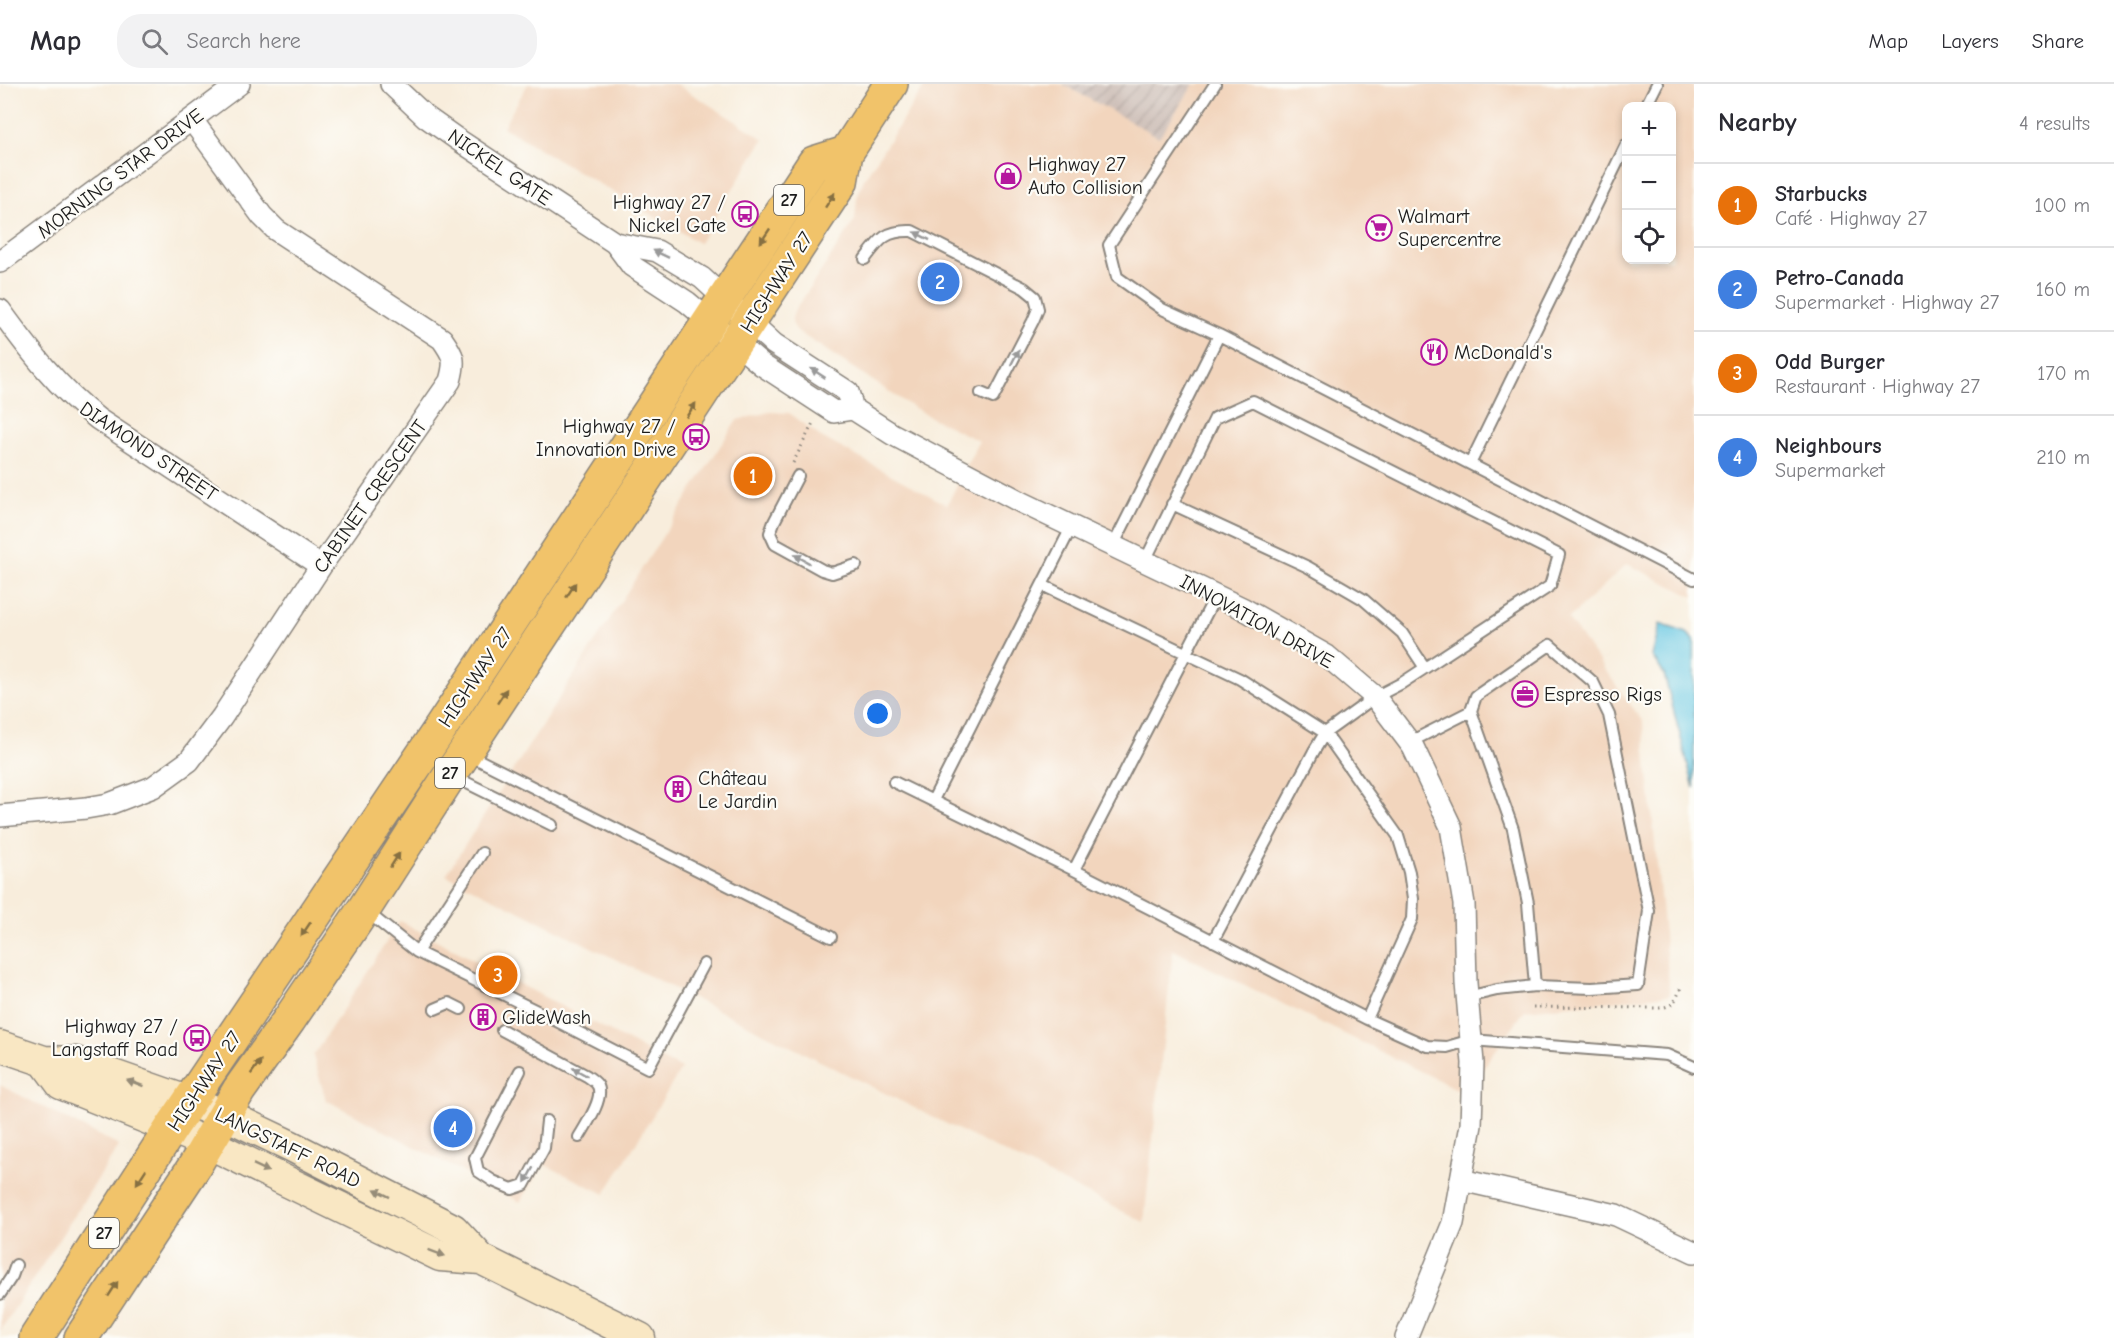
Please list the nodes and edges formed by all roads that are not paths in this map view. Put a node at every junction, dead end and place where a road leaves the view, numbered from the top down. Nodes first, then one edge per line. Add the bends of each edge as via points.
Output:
1 (239, 84) edge
2 (391, 84) edge
3 (891, 84) edge
4 (1215, 84) edge
5 (1657, 84) edge
6 (1648, 102) edge
7 (192, 120) junction
8 (846, 153) junction
9 (1622, 153) edge
10 (865, 259) dead end
11 (0, 262) edge
12 (0, 310) edge
13 (717, 310) junction
14 (742, 332) junction
15 (1219, 335) junction
16 (981, 393) dead end
17 (1470, 464) junction
18 (798, 476) road end
19 (1172, 504) junction
20 (1072, 526) junction
21 (1113, 546) junction
22 (1145, 561) junction
23 (856, 565) dead end
24 (321, 567) junction
25 (1694, 579) edge
26 (1041, 585) junction
27 (1216, 595) junction
28 (1185, 654) junction
29 (1425, 668) junction
30 (1375, 697) junction
31 (1471, 711) junction
32 (1325, 733) junction
33 (1410, 742) junction
34 (443, 755) junction
35 (894, 782) dead end
36 (933, 800) junction
37 (0, 816) edge
38 (552, 825) dead end
39 (482, 853) dead end
40 (1074, 870) junction
41 (364, 909) junction
42 (831, 937) dead end
43 (1214, 941) junction
44 (417, 952) junction
45 (704, 964) dead end
46 (1535, 986) junction
47 (1467, 997) junction
48 (435, 1009) dead end
49 (461, 1009) dead end
50 (1367, 1019) junction
51 (502, 1030) dead end
52 (1471, 1040) junction
53 (0, 1046) edge
54 (1694, 1067) edge
55 (520, 1071) dead end
56 (181, 1114) junction
57 (224, 1114) junction
58 (547, 1120) dead end
59 (579, 1137) dead end
60 (208, 1143) junction
61 (1461, 1180) junction
62 (1694, 1251) edge
63 (481, 1259) junction
64 (16, 1265) dead end
65 (0, 1293) edge
66 (36, 1338) edge
67 (81, 1338) edge
68 (640, 1338) edge
69 (1406, 1338) edge

1 - 7 street, MORNING STAR DRIVE
2 - 13 street, NICKEL GATE via 426,117 615,243 657,251 702,278
3 - 8 main road, HIGHWAY 27 / 27
4 - 15 lane via 1109,245 1117,277 1162,309
5 - 6 lane
7 - 11 street, MORNING STAR DRIVE
7 - 24 street, CABINET CRESCENT via 276,230 442,339 452,354 450,381
8 -> 13 main road, HIGHWAY 27 / 27 via 814,162
14 -> 8 main road, HIGHWAY 27 / 27 via 842,182
9 - 17 lane
16 -> 10 lane via 993,398 1038,309 1035,297 912,231 897,230 879,240
12 - 24 street, DIAMOND STREET via 76,402
13 - 14 street, INNOVATION DRIVE
13 - 34 main road, HIGHWAY 27 / 27
14 - 20 street, INNOVATION DRIVE via 762,365 834,412 853,409 892,434
34 -> 14 main road, HIGHWAY 27 / 27
15 - 17 lane
15 - 21 lane
17 - 25 lane
23 -> 18 lane via 832,573 775,544 770,533
19 - 22 lane
19 - 29 lane via 1308,567 1363,599 1402,633
19 - 29 lane via 1215,418 1253,401 1559,555 1550,586
20 - 21 street, INNOVATION DRIVE
20 - 26 lane
21 - 22 street, INNOVATION DRIVE
22 - 27 street, INNOVATION DRIVE
24 - 37 street, CABINET CRESCENT via 217,725 189,761 171,775 109,804
26 - 28 lane
26 - 36 lane
27 - 28 lane
27 - 30 street, INNOVATION DRIVE via 1327,656
28 - 32 lane via 1240,679
28 - 40 lane
29 - 30 lane
30 - 32 lane
30 - 33 street, INNOVATION DRIVE
31 - 33 lane
31 - 46 lane via 1513,829 1528,903
31 - 46 lane via 1476,696 1550,645 1593,682 1609,715 1649,911 1638,985
32 - 43 lane
32 - 50 lane via 1398,836 1413,898 1412,919
33 - 47 street, INNOVATION DRIVE via 1451,827 1464,904
34 - 38 lane
41 -> 34 main road, HIGHWAY 27 / 27
34 - 42 lane via 490,767
34 -> 56 main road, HIGHWAY 27 / 27
35 - 36 lane
36 - 40 lane
39 - 44 lane
40 - 43 lane
41 - 44 lane
57 -> 41 main road, HIGHWAY 27 / 27
43 - 50 lane
44 - 45 lane via 648,1068
46 - 47 lane
47 - 52 street, INNOVATION DRIVE
48 - 49 lane via 449,1003
50 - 52 lane via 1427,1046 1447,1047
59 -> 51 lane via 596,1106 598,1084
52 - 54 lane via 1667,1055
52 - 61 street, INNOVATION DRIVE via 1471,1125
53 - 56 main road, LANGSTAFF ROAD via 44,1061 76,1062
58 -> 55 lane via 544,1148 524,1185 512,1189 478,1171 475,1158
56 - 57 main road, LANGSTAFF ROAD
56 - 60 main road, LANGSTAFF ROAD
56 -> 66 main road, HIGHWAY 27 / 27
57 - 60 main road, HIGHWAY 27 / 27
63 -> 57 main road, LANGSTAFF ROAD via 453,1229
60 -> 63 main road, LANGSTAFF ROAD via 440,1256
67 -> 60 main road, HIGHWAY 27 / 27
61 - 62 street via 1616,1215
61 - 69 street, INNOVATION DRIVE via 1453,1223
63 - 68 main road, LANGSTAFF ROAD
64 - 65 lane

